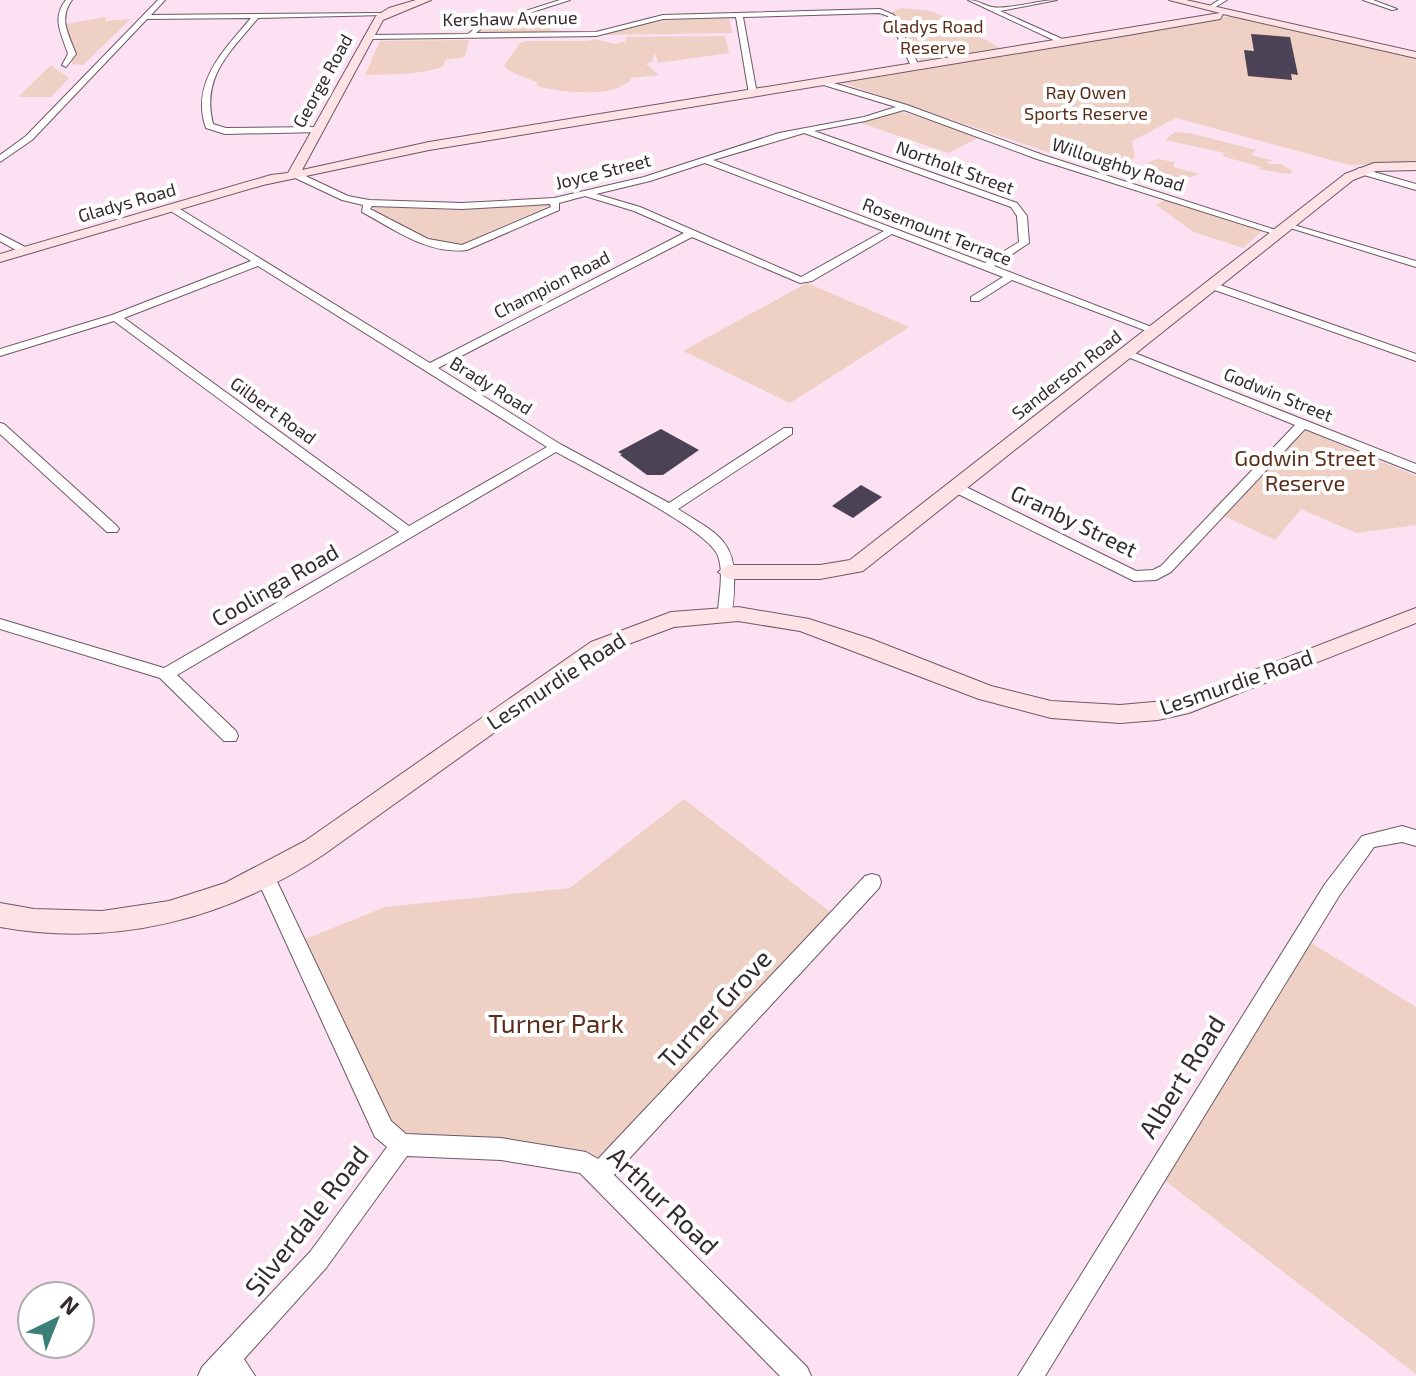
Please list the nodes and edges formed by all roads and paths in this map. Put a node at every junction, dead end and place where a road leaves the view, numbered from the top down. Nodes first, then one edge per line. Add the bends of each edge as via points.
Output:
1 (69, 0) edge
2 (162, 0) edge
3 (426, 0) edge
4 (567, 0) edge
5 (971, 0) edge
6 (1054, 0) edge
7 (1174, 0) edge
8 (1366, 0) edge
9 (1226, 8) edge
10 (1394, 9) dead end
11 (996, 10) junction
12 (381, 15) junction
13 (256, 16) junction
14 (739, 16) junction
15 (145, 17) junction
16 (470, 36) junction
17 (368, 37) junction
18 (1061, 42) junction
19 (1416, 55) edge
20 (916, 62) junction
21 (66, 65) dead end
22 (826, 81) junction
23 (755, 90) junction
24 (904, 107) junction
25 (317, 130) junction
26 (805, 131) junction
27 (0, 159) edge
28 (707, 161) junction
29 (1416, 166) edge
30 (300, 171) junction
31 (1360, 171) junction
32 (1416, 187) edge
33 (587, 194) junction
34 (554, 201) junction
35 (369, 203) junction
36 (169, 209) junction
37 (1285, 229) junction
38 (891, 231) junction
39 (692, 233) junction
40 (0, 237) edge
41 (25, 251) junction
42 (0, 258) edge
43 (256, 263) junction
44 (1416, 264) edge
45 (986, 267) junction
46 (1009, 277) junction
47 (1213, 286) junction
48 (975, 299) dead end
49 (116, 317) junction
50 (1156, 331) junction
51 (0, 353) edge
52 (1127, 353) junction
53 (1416, 358) edge
54 (428, 369) junction
55 (1303, 424) junction
56 (0, 427) edge
57 (788, 431) dead end
58 (556, 447) junction
59 (1416, 469) edge
60 (957, 488) junction
61 (669, 509) junction
62 (112, 529) dead end
63 (409, 533) junction
64 (728, 572) junction
65 (725, 612) junction
66 (1416, 615) edge
67 (0, 624) edge
68 (166, 674) junction
69 (230, 736) dead end
70 (1409, 836) edge
71 (265, 877) junction
72 (872, 882) dead end
73 (0, 915) edge
74 (402, 1145) junction
75 (598, 1175) junction
76 (227, 1371) edge
77 (798, 1376) edge
78 (1031, 1376) edge

1 - 21 street via 59,22 72,54
2 - 15 street
3 - 12 street
4 - 16 street via 480,27
5 - 11 street
6 - 11 street
7 - 9 street
8 - 10 street
9 - 18 street, Gladys Road via 1201,18
9 - 19 street
11 - 18 street
12 - 13 street
12 - 17 street, George Road
13 - 15 street
13 - 25 street via 206,84 203,111 209,126 225,131
14 - 16 street, Kershaw Avenue via 659,18 601,34
14 - 20 street, Kershaw Avenue via 886,12
14 - 23 street
15 - 27 street via 29,138
16 - 17 street, Kershaw Avenue
17 - 25 street, George Road
18 - 20 street, Gladys Road
20 - 22 street, Gladys Road
22 - 23 street, Gladys Road
22 - 24 street, Willoughby Road
23 - 30 street, Gladys Road via 699,105
24 - 26 street, Joyce Street
24 - 37 street, Willoughby Road via 1040,157
25 - 30 street, George Road
26 - 28 street, Joyce Street
26 - 45 street, Northolt Street via 1014,205 1022,216 1024,243
28 - 33 street, Joyce Street
28 - 38 street, Rosemount Terrace
29 - 31 street
30 - 35 street, Joyce Street via 345,198
30 - 36 street, Gladys Road
31 - 32 street
31 - 37 street, Sanderson Road
33 - 34 street, Joyce Street
33 - 39 street
34 - 35 street, Joyce Street via 462,206
34 - 35 street via 556,208 463,248 449,249 365,210
36 - 41 street, Gladys Road
36 - 43 street, Brady Road
37 - 44 street, Willoughby Road
37 - 47 street, Sanderson Road
38 - 39 street via 800,280
38 - 45 street, Rosemount Terrace
39 - 54 street, Champion Road
40 - 41 street
41 - 42 street, Gladys Road
43 - 49 street
43 - 54 street, Brady Road
45 - 46 street, Rosemount Terrace
46 - 48 street
46 - 50 street, Rosemount Terrace
47 - 50 street, Sanderson Road
47 - 53 street
49 - 51 street
49 - 63 street, Gilbert Road
50 - 52 street, Sanderson Road
52 - 55 street, Godwin Street
52 - 60 street, Sanderson Road
54 - 58 street, Brady Road
55 - 59 street, Godwin Street
55 - 60 street, Granby Street via 1166,569 1146,577 1134,576
56 - 62 street
57 - 61 street
58 - 61 street, Brady Road
58 - 63 street, Coolinga Road
60 - 64 street, Sanderson Road via 856,566 820,572
61 - 64 street, Brady Road via 720,545
63 - 68 street, Coolinga Road
64 - 65 street
65 - 66 street, Lesmurdie Road via 773,616 831,631 1019,703 1061,713 1105,715 1181,707
65 - 71 street, Lesmurdie Road via 660,622 599,647
67 - 68 street
68 - 69 street
70 - 78 street, Albert Road via 1368,841 1332,890
71 - 73 street, Lesmurdie Road via 198,905 148,917 73,924
71 - 74 street, Silverdale Road via 383,1129
72 - 75 street, Turner Grove
74 - 75 street, Arthur Road via 501,1149 586,1163
74 - 76 street, Silverdale Road
75 - 77 street, Arthur Road

